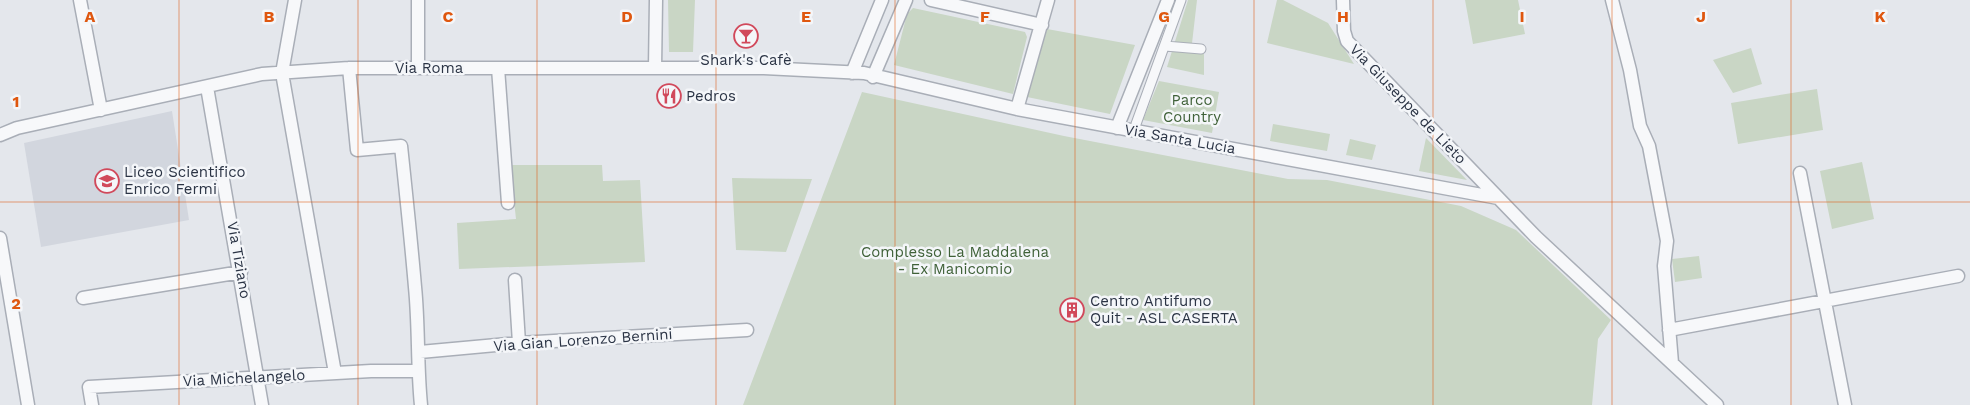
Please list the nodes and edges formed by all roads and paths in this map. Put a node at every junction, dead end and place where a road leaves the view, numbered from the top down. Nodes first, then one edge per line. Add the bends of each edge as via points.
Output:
1 (80, 0) edge
2 (295, 0) edge
3 (418, 0) edge
4 (656, 0) edge
5 (882, 0) edge
6 (906, 0) edge
7 (931, 0) edge
8 (1048, 0) edge
9 (1168, 0) edge
10 (1181, 0) edge
11 (1343, 0) edge
12 (1612, 0) edge
13 (1042, 25) junction
14 (1165, 46) junction
15 (1201, 49) dead end
16 (349, 68) junction
17 (418, 68) junction
18 (498, 68) junction
19 (655, 68) junction
20 (282, 73) junction
21 (864, 74) junction
22 (207, 87) junction
23 (1017, 109) junction
24 (101, 110) junction
25 (1136, 124) dead end
26 (1117, 128) junction
27 (0, 135) edge
28 (1800, 173) dead end
29 (1498, 198) junction
30 (508, 203) dead end
31 (0, 238) edge
32 (241, 272) junction
33 (1958, 276) dead end
34 (515, 280) dead end
35 (83, 298) dead end
36 (1826, 302) junction
37 (747, 330) dead end
38 (1669, 330) junction
39 (520, 343) junction
40 (420, 352) junction
41 (1672, 363) junction
42 (418, 370) junction
43 (335, 373) junction
44 (259, 378) junction
45 (28, 405) edge
46 (92, 405) edge
47 (262, 405) edge
48 (421, 405) edge
49 (1717, 405) edge
50 (1845, 405) edge

1 - 24 street
2 - 20 street
3 - 17 street
4 - 19 street
5 - 21 street
6 - 21 street
7 - 13 street
8 - 13 street
9 - 26 street
10 - 14 street
11 - 29 street, Via Giuseppe de Lieto via 1347,41
12 - 38 street via 1640,126 1649,146 1667,241 1664,266
13 - 23 street
14 - 15 street
14 - 25 street
16 - 17 street, Via Roma
16 - 20 street, Via Roma
16 - 40 street via 357,150 401,146
17 - 18 street, Via Roma
18 - 19 street, Via Roma
18 - 30 street
19 - 21 street, Via Roma via 764,68
20 - 22 street, Via Roma via 262,74
20 - 43 street
21 - 23 street, Via Santa Lucia
22 - 24 street, Via Roma
22 - 32 street, Via Tiziano
23 - 26 street, Via Santa Lucia
24 - 27 street, Via Roma via 17,128
26 - 29 street, Via Santa Lucia
28 - 36 street
29 - 41 street, Via Giuseppe de Lieto
31 - 45 street
32 - 35 street
32 - 44 street, Via Tiziano
33 - 36 street
34 - 39 street
36 - 38 street
36 - 50 street
37 - 39 street, Via Gian Lorenzo Bernini
38 - 41 street
39 - 40 street, Via Gian Lorenzo Bernini
40 - 42 street
41 - 49 street, Via Giuseppe de Lieto
42 - 43 street, Via Michelangelo
42 - 48 street
43 - 44 street, Via Michelangelo
44 - 46 street, Via Michelangelo via 89,387
44 - 47 street, Via Tiziano

